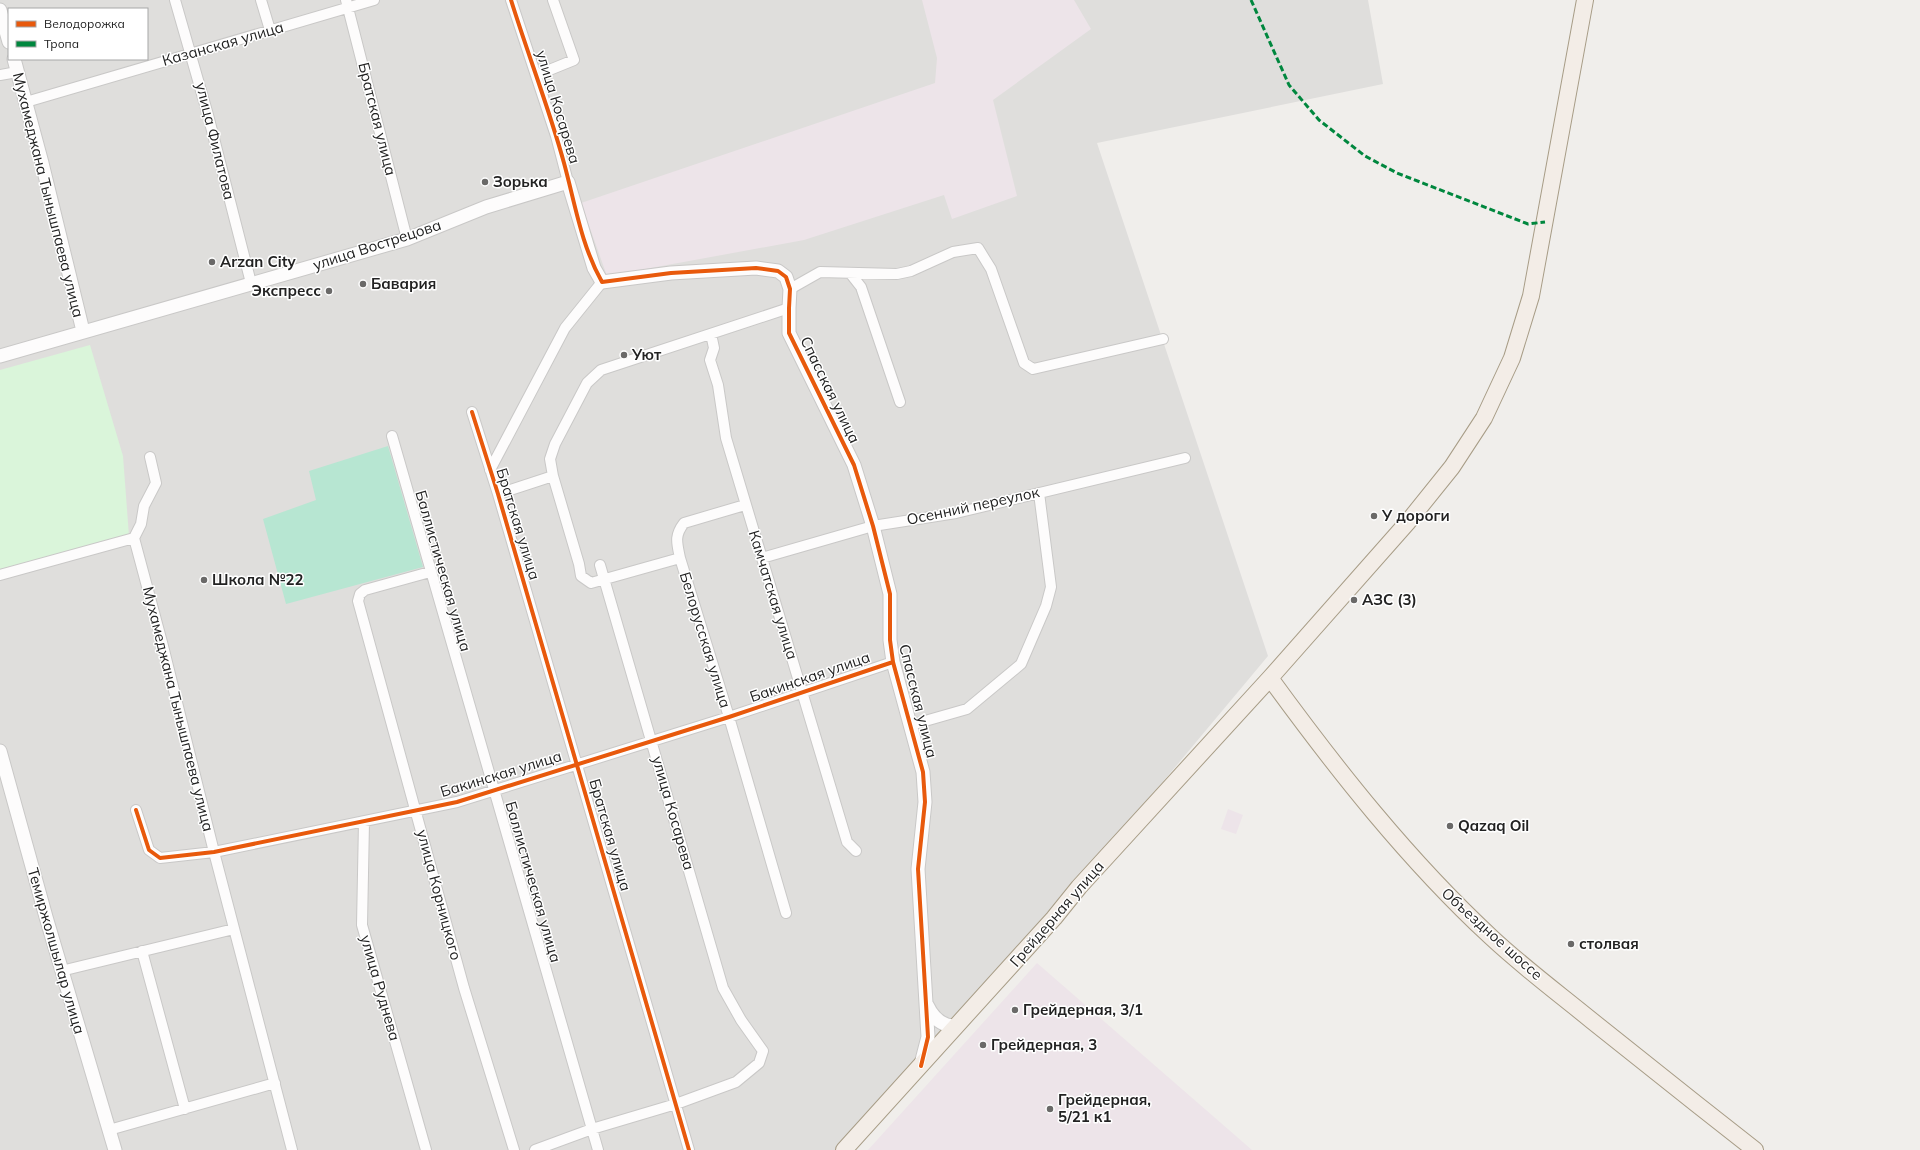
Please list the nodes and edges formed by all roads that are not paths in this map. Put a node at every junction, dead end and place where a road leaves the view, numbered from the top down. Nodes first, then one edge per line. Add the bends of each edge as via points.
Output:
1 (175, 0) edge
2 (261, 0) edge
3 (374, 0) edge
4 (511, 0) edge
5 (553, 0) edge
6 (1585, 0) edge
7 (347, 4) edge
8 (0, 10) edge
9 (270, 30) junction
10 (8, 38) edge
11 (192, 54) junction
12 (14, 60) edge
13 (17, 72) junction
14 (0, 75) edge
15 (536, 75) junction
16 (26, 102) junction
17 (568, 182) junction
18 (407, 239) junction
19 (850, 273) junction
20 (602, 282) junction
21 (251, 283) junction
22 (790, 289) junction
23 (789, 308) junction
24 (83, 331) junction
25 (711, 334) junction
26 (1163, 339) dead end
27 (0, 356) edge
28 (900, 402) dead end
29 (472, 412) dead end
30 (392, 436) dead end
31 (150, 457) dead end
32 (1185, 458) dead end
33 (490, 470) junction
34 (553, 476) junction
35 (1039, 493) junction
36 (498, 494) junction
37 (746, 505) junction
38 (872, 526) junction
39 (134, 538) junction
40 (680, 558) junction
41 (762, 558) junction
42 (600, 565) dead end
43 (430, 572) junction
44 (0, 575) edge
45 (605, 579) junction
46 (893, 662) junction
47 (1270, 678) junction
48 (802, 692) junction
49 (729, 717) junction
50 (911, 725) junction
51 (652, 741) junction
52 (0, 751) edge
53 (576, 764) junction
54 (495, 790) junction
55 (136, 810) dead end
56 (416, 810) junction
57 (364, 822) junction
58 (856, 851) dead end
59 (214, 852) junction
60 (786, 913) dead end
61 (234, 929) junction
62 (142, 951) junction
63 (62, 971) junction
64 (926, 1004) junction
65 (957, 1026) junction
66 (921, 1066) junction
67 (275, 1083) junction
68 (676, 1104) junction
69 (185, 1109) junction
70 (592, 1129) junction
71 (109, 1130) junction
72 (115, 1150) edge
73 (292, 1150) edge
74 (426, 1150) edge
75 (514, 1150) edge
76 (534, 1150) edge
77 (598, 1150) edge
78 (690, 1150) edge
79 (844, 1150) edge
80 (1755, 1150) edge

1 - 11 street, улица Филатова
2 - 9 street
3 - 7 street, Казанская улица
4 - 15 street, улица Косарева
5 - 15 street via 574,60
6 - 47 main road, Грейдерная улица via 1531,296 1512,358 1484,418 1448,472 1412,517
7 - 9 street, Казанская улица
7 - 18 street, Братская улица
8 - 10 street
9 - 11 street, Казанская улица
11 - 16 street, Казанская улица
11 - 21 street, улица Филатова
12 - 13 street, Мухамеджана Тынышпаева улица
13 - 14 street
13 - 16 street, Мухамеджана Тынышпаева улица
15 - 17 street, улица Косарева via 565,164
16 - 24 street, Мухамеджана Тынышпаева улица
17 - 18 street, улица Вострецова via 486,207
17 - 20 street, улица Косарева via 594,268
18 - 21 street, улица Вострецова
19 - 22 street via 820,272
19 - 26 street via 897,274 911,271 953,252 978,248 991,269 1024,363 1033,369
19 - 28 street via 861,287
20 - 22 street via 671,273 756,268 778,271 786,277
20 - 33 street via 565,328
21 - 24 street, улица Вострецова
22 - 23 street, Спасская улица
23 - 25 street
23 - 38 street, Спасская улица via 790,333 854,465
24 - 27 street, улица Вострецова
25 - 34 street via 601,370 587,383 555,444 550,459
25 - 37 street, Камчатская улица via 714,348 710,360 718,385 726,438
29 - 33 street, Братская улица
30 - 43 street, Баллистическая улица
31 - 39 street via 156,483 144,506 141,524
32 - 35 street, Осенний переулок
33 - 36 street, Братская улица
34 - 36 street
34 - 45 street via 581,576 591,583
35 - 38 street, Осенний переулок via 956,513
35 - 50 street via 1051,588 1021,664 966,710
36 - 53 street, Братская улица
37 - 40 street, Белорусская улица via 684,523 678,531 676,543
37 - 41 street, Камчатская улица
38 - 41 street, Осенний переулок
38 - 46 street, Спасская улица via 890,594 890,640
39 - 44 street
39 - 59 street, Мухамеджана Тынышпаева улица
40 - 45 street
40 - 49 street, Белорусская улица
41 - 48 street, Камчатская улица
42 - 45 street, улица Косарева
43 - 54 street, Баллистическая улица
43 - 56 street, улица Корницкого via 365,590 360,594 358,601
45 - 51 street, улица Косарева
46 - 48 street, Бакинская улица
46 - 50 street, Спасская улица
47 - 65 main road, Грейдерная улица via 1090,875
47 - 80 main road, Объездное шоссе via 1384,826 1442,890 1504,948 1575,1007
48 - 49 street, Бакинская улица
48 - 58 street, Камчатская улица via 847,842
49 - 51 street, Бакинская улица
49 - 60 street, Белорусская улица
50 - 64 street, Спасская улица via 923,772 924,802 918,869
51 - 53 street, Бакинская улица
51 - 68 street, улица Косарева via 723,988 763,1052 759,1064 736,1082
52 - 63 street, Темиржолшылар улица
53 - 54 street, Бакинская улица
53 - 68 street, Братская улица
54 - 56 street, Бакинская улица via 457,802
54 - 70 street, Баллистическая улица
55 - 59 street, Бакинская улица via 149,850 160,858
56 - 57 street, Бакинская улица
56 - 75 street, улица Корницкого via 464,988
57 - 59 street, Бакинская улица
57 - 74 street, улица Руднева via 362,925
59 - 61 street, Мухамеджана Тынышпаева улица
61 - 62 street
61 - 67 street, Мухамеджана Тынышпаева улица
62 - 63 street
62 - 69 street
63 - 71 street, Темиржолшылар улица
64 - 65 street via 938,1021
64 - 66 street, Спасская улица via 928,1038
65 - 66 main road, Грейдерная улица
66 - 79 main road, Грейдерная улица
67 - 69 street
67 - 73 street, Мухамеджана Тынышпаева улица
68 - 70 street
68 - 78 street, Братская улица
69 - 71 street
70 - 76 street
70 - 77 street, Баллистическая улица
71 - 72 street, Темиржолшылар улица

